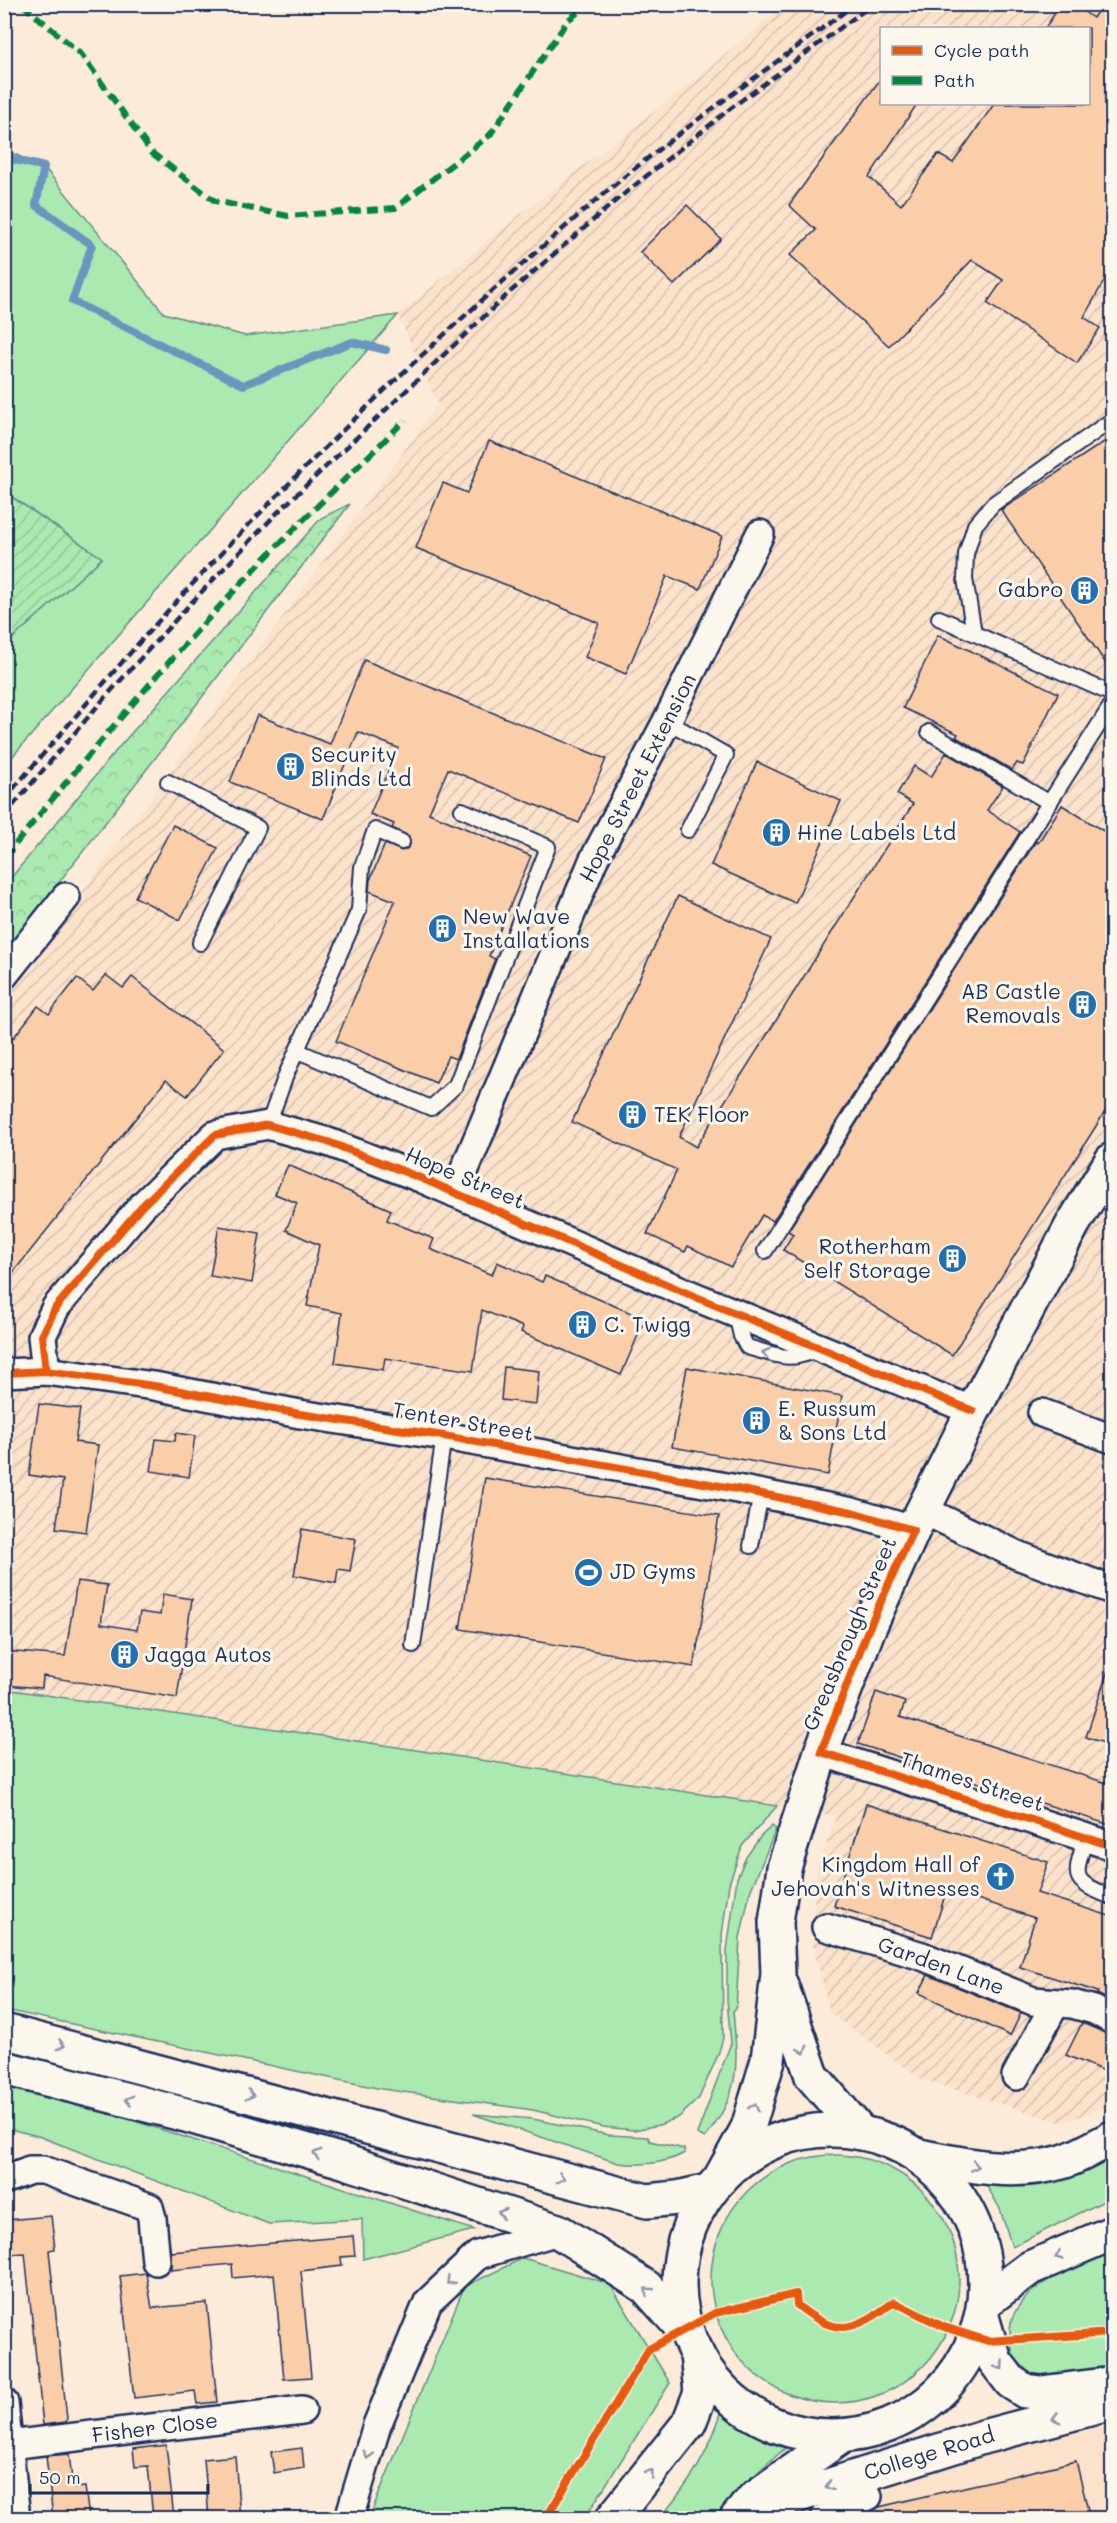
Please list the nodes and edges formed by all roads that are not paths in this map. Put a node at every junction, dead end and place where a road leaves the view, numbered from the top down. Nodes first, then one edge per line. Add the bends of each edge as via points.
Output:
1 (1113, 420) edge
2 (760, 534) dead end
3 (939, 618) dead end
4 (974, 633) junction
5 (1113, 694) edge
6 (1113, 704) edge
7 (667, 721) junction
8 (929, 732) dead end
9 (168, 782) dead end
10 (1050, 803) junction
11 (462, 810) dead end
12 (688, 830) dead end
13 (402, 842) dead end
14 (66, 897) dead end
15 (200, 943) dead end
16 (4, 975) edge
17 (298, 1051) junction
18 (268, 1125) junction
19 (1113, 1160) edge
20 (455, 1192) junction
21 (765, 1251) dead end
22 (46, 1371) junction
23 (4, 1373) edge
24 (973, 1411) junction
25 (1042, 1413) dead end
26 (444, 1436) junction
27 (1113, 1439) edge
28 (761, 1494) junction
29 (918, 1520) junction
30 (752, 1546) dead end
31 (1113, 1590) edge
32 (413, 1645) dead end
33 (821, 1752) junction
34 (1086, 1838) junction
35 (1113, 1846) edge
36 (1113, 1897) edge
37 (826, 1928) dead end
38 (778, 1974) junction
39 (1055, 2004) junction
40 (1113, 2020) edge
41 (4, 2031) edge
42 (4, 2068) edge
43 (1016, 2076) dead end
44 (861, 2133) junction
45 (1113, 2138) edge
46 (917, 2155) junction
47 (4, 2180) edge
48 (714, 2185) junction
49 (558, 2231) junction
50 (1113, 2233) edge
51 (156, 2261) dead end
52 (984, 2310) junction
53 (692, 2344) junction
54 (1113, 2385) edge
55 (4, 2403) edge
56 (1113, 2403) edge
57 (302, 2410) dead end
58 (842, 2436) junction
59 (9, 2445) junction
60 (868, 2496) dead end
61 (742, 2513) edge
62 (15, 2518) edge
63 (349, 2518) edge
64 (613, 2518) edge
65 (825, 2518) edge

1 - 4 lane via 993,504 975,525 966,554 965,579
2 - 7 street, Hope Street Extension
3 - 4 lane
4 - 5 lane
6 - 10 lane
7 - 12 lane via 726,756
7 - 20 street, Hope Street Extension via 593,861
8 - 10 lane
9 - 15 lane via 258,828
10 - 21 lane
11 - 17 lane via 548,847 456,1085 431,1108
13 - 17 lane via 375,830 362,867 359,910
14 - 16 street
17 - 18 lane
18 - 20 street, Hope Street via 328,1142
18 - 22 street, Hope Street via 215,1135 142,1206 56,1307 42,1336
19 - 24 main road, Greasbrough Street via 1073,1224
20 - 24 street, Hope Street
22 - 23 street, Tenter Street
22 - 26 street, Tenter Street
24 - 29 main road, Greasbrough Street
25 - 27 street
26 - 28 street, Tenter Street
26 - 32 lane
28 - 29 street, Tenter Street
28 - 30 lane
29 - 31 street, Tenter Street
29 - 33 main road, Greasbrough Street via 868,1630
33 - 34 street, Thames Street
33 - 38 main road, Greasbrough Street via 784,1868 776,1922
34 - 35 street, Thames Street
34 - 36 lane via 1077,1869 1081,1881
37 - 39 street, Garden Lane via 922,1956 1033,2001
38 -> 44 main road, Greasbrough Street via 812,2076
48 -> 38 main road, Greasbrough Street via 748,2128 768,2060
39 - 40 street, Garden Lane via 1095,2010
39 - 43 street
41 -> 48 main road via 647,2201 677,2198
49 -> 42 main road via 323,2155
44 - 46 main road via 890,2141
44 - 48 main road via 830,2130 770,2143 743,2158
46 -> 45 main road via 984,2168 1023,2169 1063,2162
46 - 52 main road via 949,2183 972,2219 984,2259
47 - 51 street via 30,2170 43,2170 149,2207
48 - 53 main road, Greasbrough Street via 687,2233 680,2266 680,2300
53 -> 49 main road via 646,2287
49 -> 63 street via 478,2254 428,2302 377,2425
50 -> 52 main road via 1030,2268
52 -> 54 main road via 995,2361 1011,2382 1025,2391
52 - 58 main road via 970,2350 952,2380 927,2404 887,2426
53 - 58 main road via 716,2383 742,2407 773,2424 806,2434
64 -> 53 main road, Greasbrough Street via 689,2423 701,2392
55 - 59 street
56 -> 61 main road, College Road via 983,2437
57 - 59 street, Fisher Close
58 - 61 main road via 754,2498
59 - 62 street
60 - 65 street

